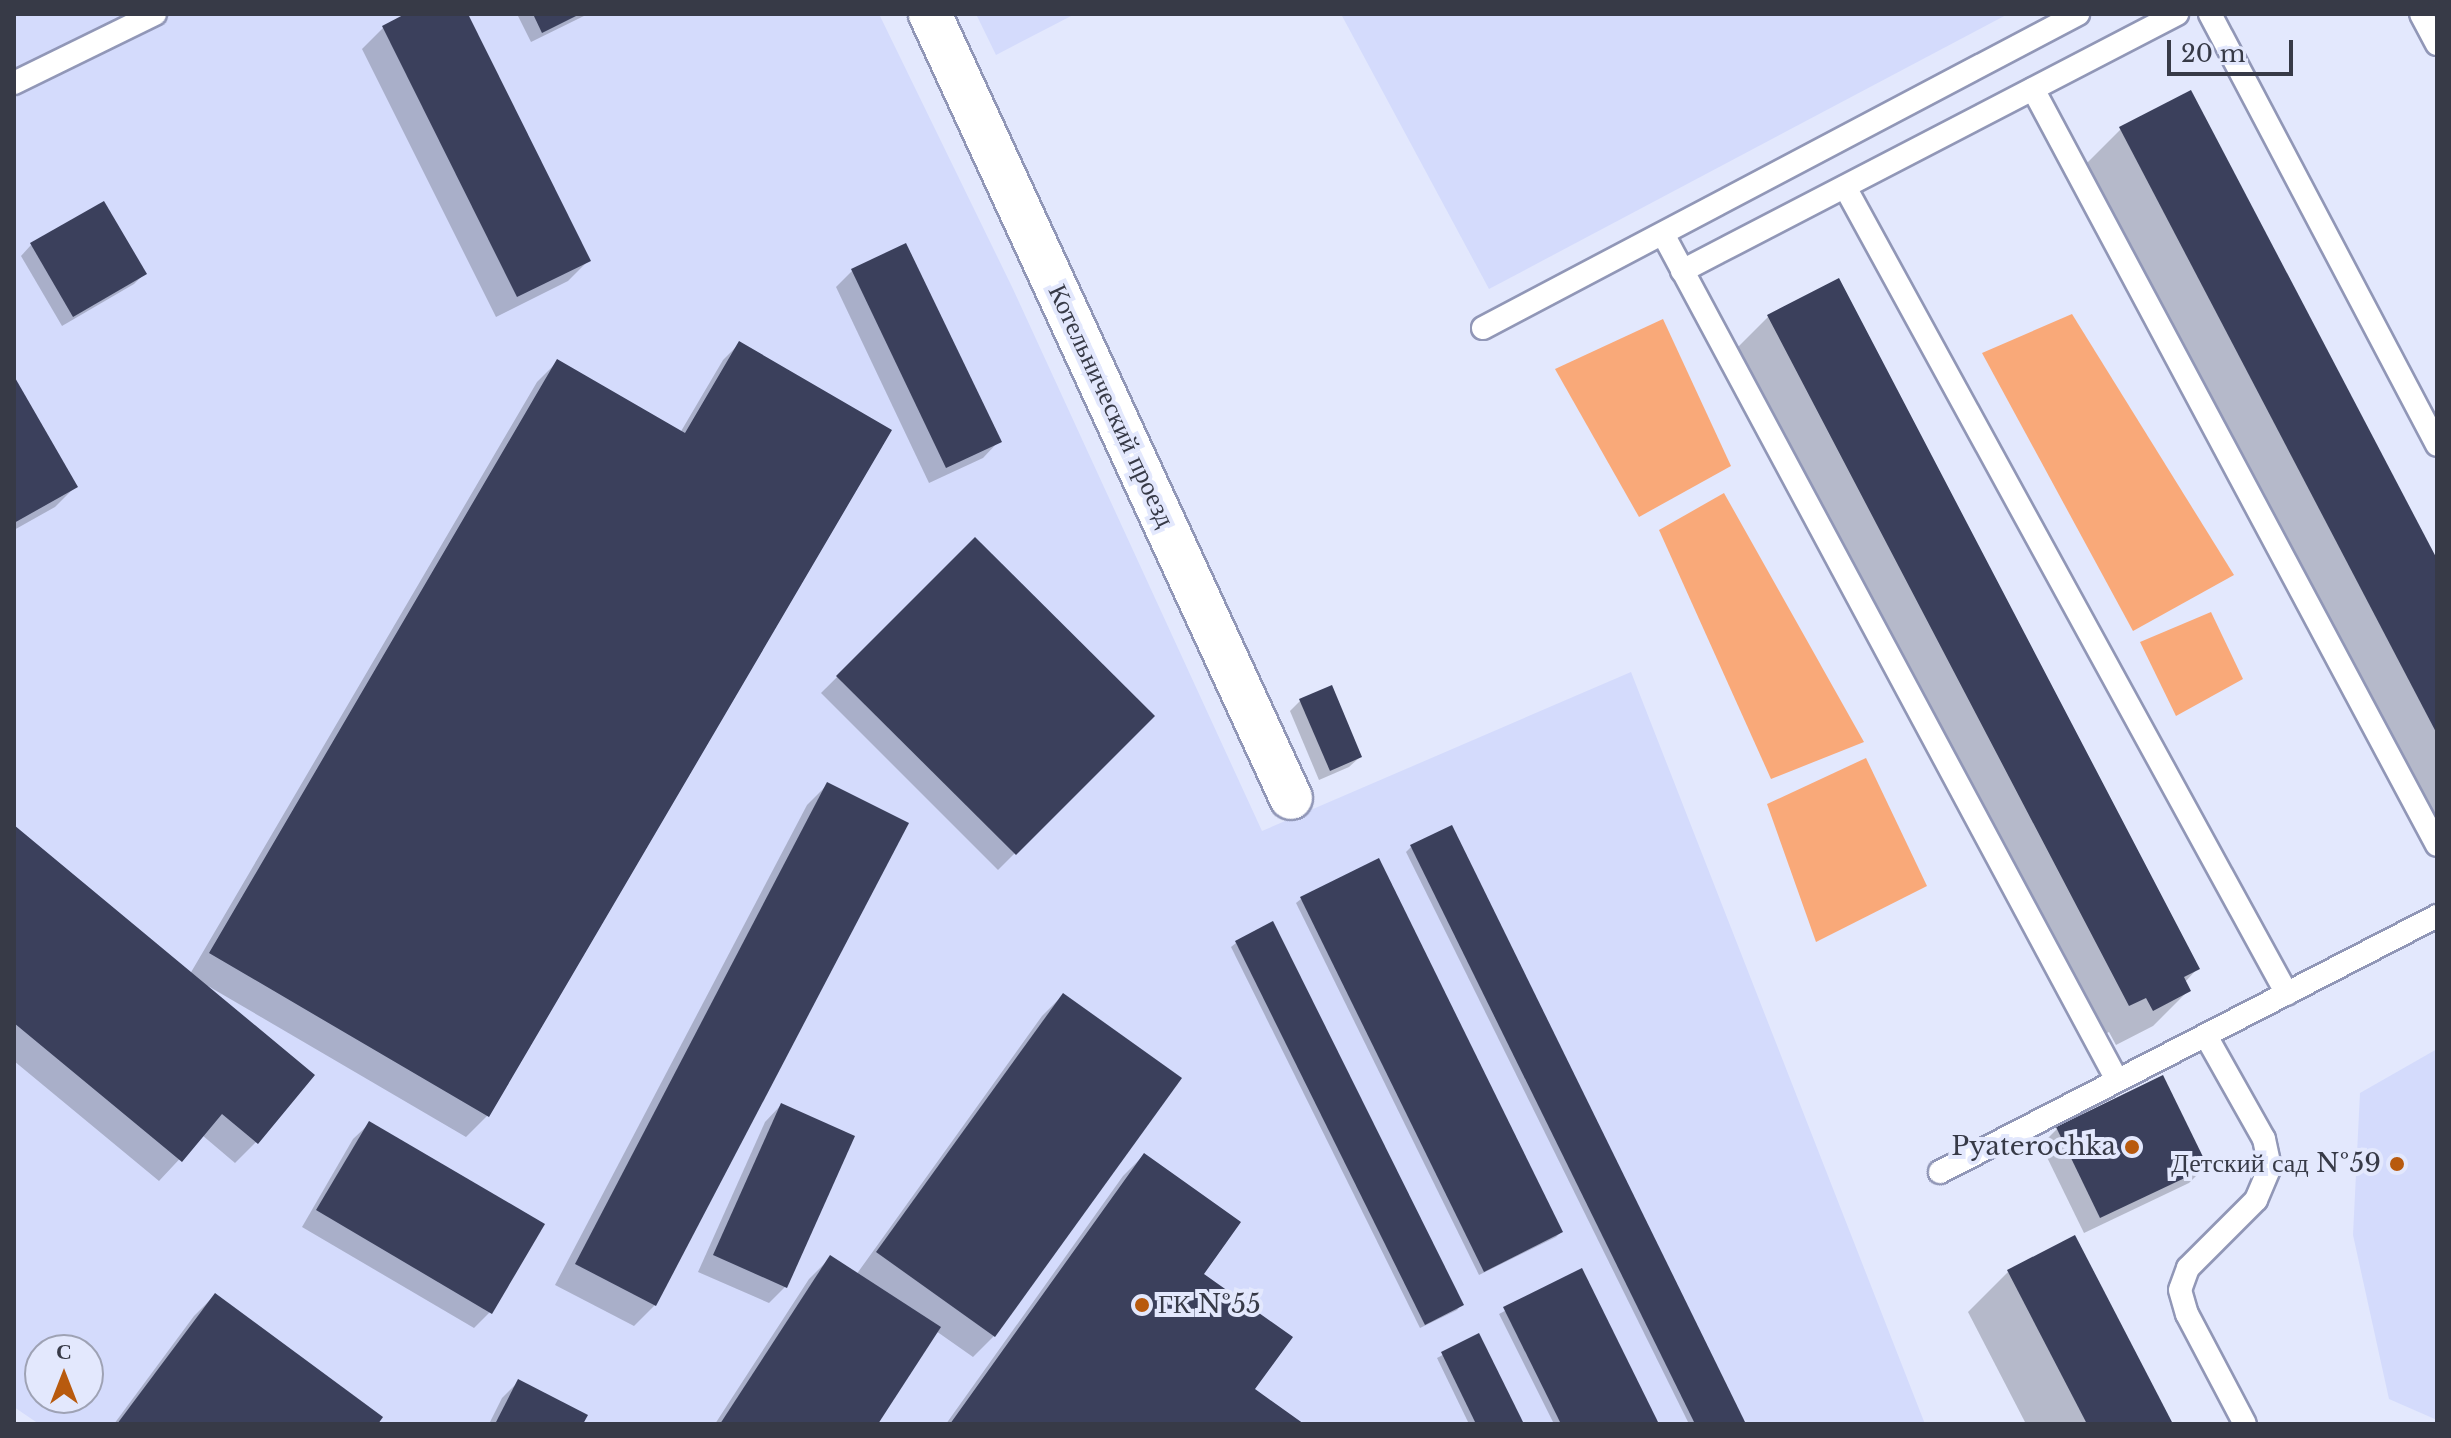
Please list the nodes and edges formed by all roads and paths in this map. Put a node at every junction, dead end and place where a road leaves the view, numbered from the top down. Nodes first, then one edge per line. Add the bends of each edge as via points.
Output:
1 (155, 14) edge
2 (930, 14) edge
3 (2078, 14) edge
4 (2177, 14) edge
5 (2210, 14) edge
6 (2421, 14) edge
7 (2437, 44) edge
8 (14, 83) edge
9 (2033, 89) junction
10 (1845, 187) junction
11 (1663, 234) junction
12 (1682, 271) junction
13 (1483, 328) dead end
14 (2437, 445) edge
15 (1291, 798) dead end
16 (2437, 845) edge
17 (2437, 916) edge
18 (2287, 994) junction
19 (2206, 1036) junction
20 (2117, 1080) junction
21 (1940, 1172) dead end
22 (2245, 1424) edge

1 - 8 lane
2 - 15 street, Котельнический проезд
3 - 11 lane
4 - 9 lane
5 - 14 lane
6 - 7 lane
9 - 10 lane
9 - 16 lane
10 - 12 lane
10 - 18 lane
11 - 12 lane
11 - 13 lane
12 - 20 lane
17 - 18 lane
18 - 19 lane
19 - 20 lane
19 - 22 lane via 2264,1139 2270,1167 2256,1200 2188,1268 2180,1290 2187,1314
20 - 21 lane

